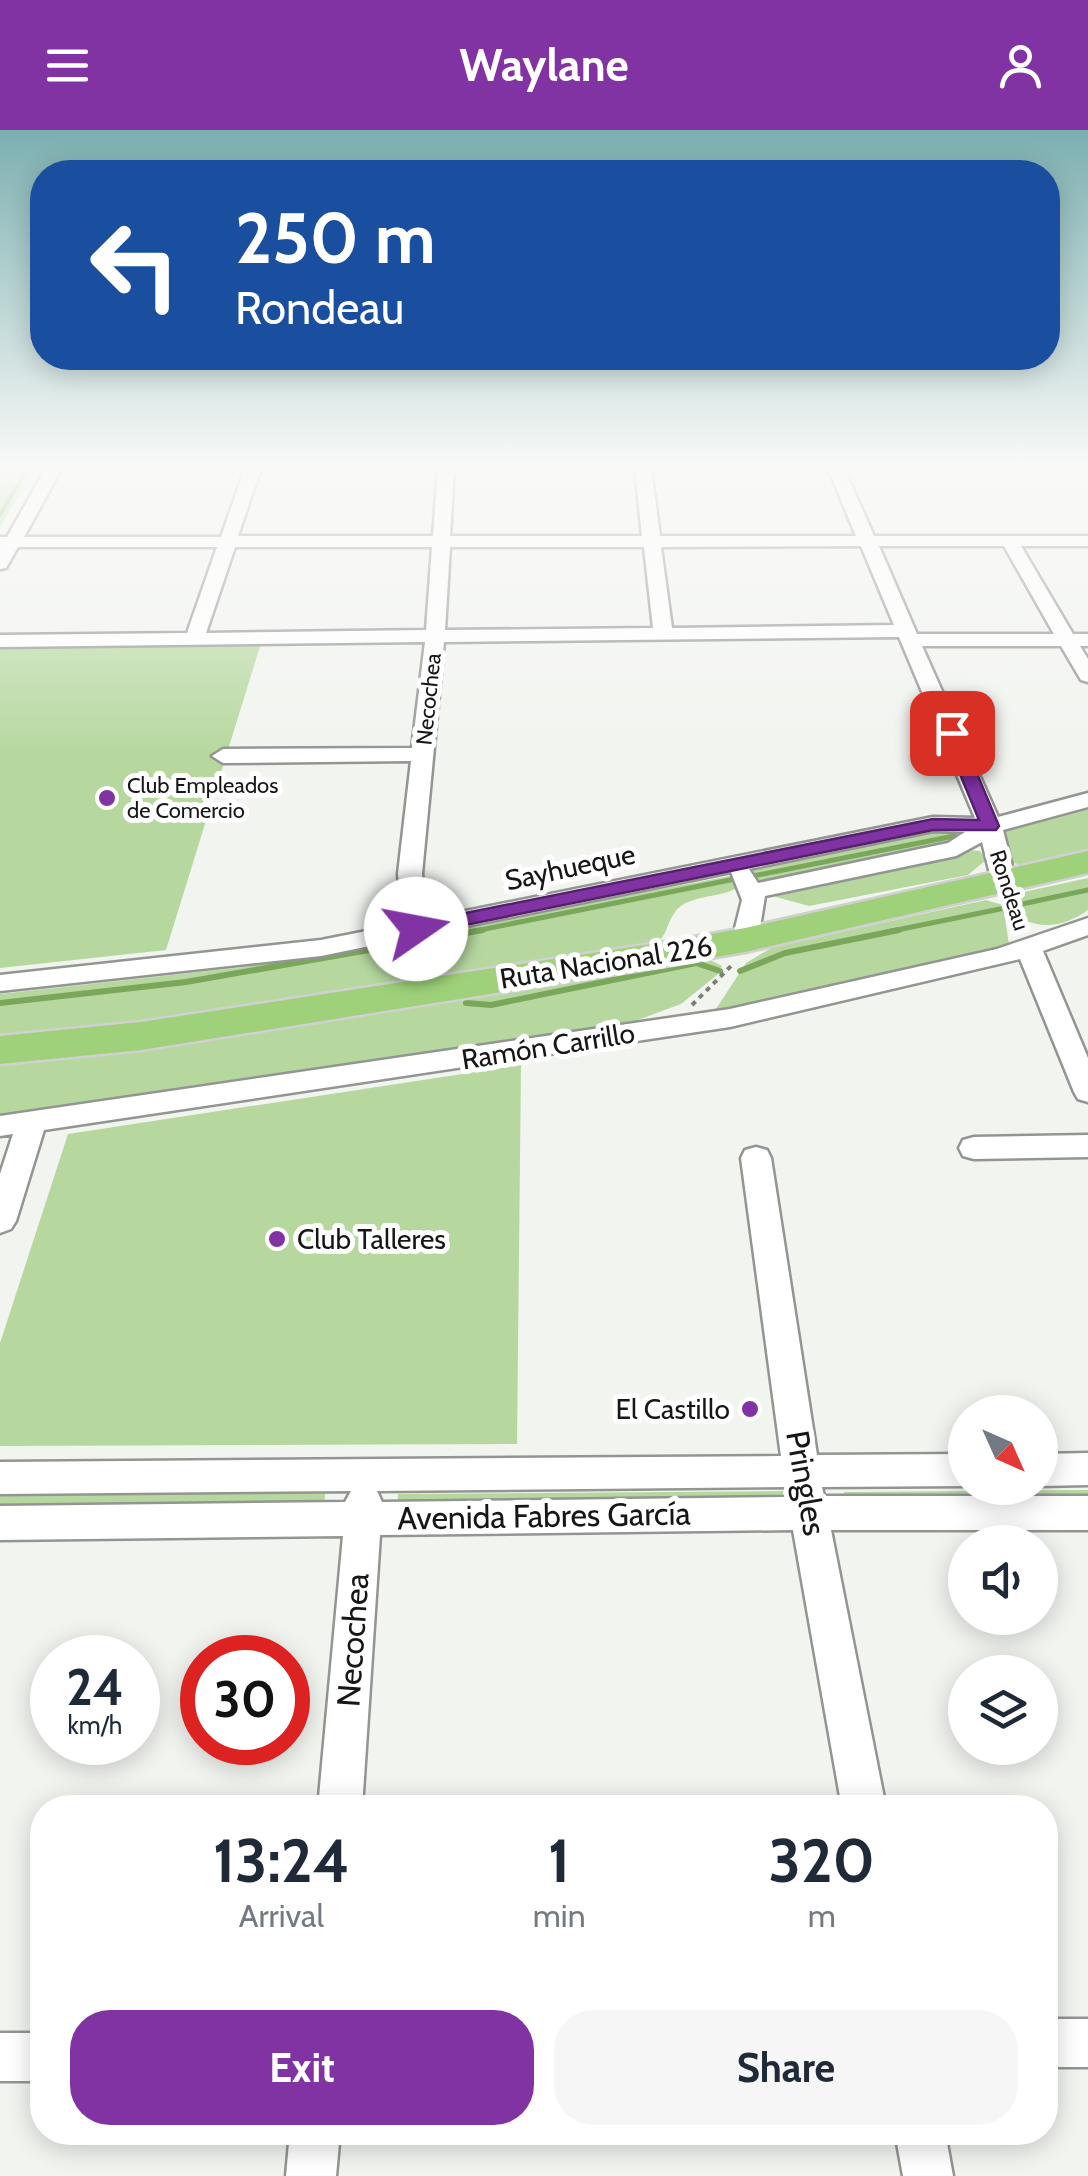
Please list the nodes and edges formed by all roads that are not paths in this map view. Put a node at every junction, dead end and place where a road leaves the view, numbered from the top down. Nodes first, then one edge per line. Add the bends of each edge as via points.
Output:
1 (220, 563) edge
2 (437, 563) edge
3 (655, 563) edge
4 (879, 563) edge
5 (1025, 563) edge
6 (664, 634) junction
7 (911, 636) junction
8 (435, 637) junction
9 (194, 640) junction
10 (1077, 640) edge
11 (0, 641) edge
12 (1088, 676) edge
13 (423, 754) junction
14 (223, 756) dead end
15 (1088, 800) edge
16 (990, 826) junction
17 (1088, 862) edge
18 (735, 863) junction
19 (1004, 882) junction
20 (752, 891) junction
21 (1088, 926) edge
22 (416, 929) junction
23 (745, 940) junction
24 (1027, 945) junction
25 (0, 983) edge
26 (0, 1050) edge
27 (1088, 1092) edge
28 (32, 1122) junction
29 (0, 1126) edge
30 (1088, 1146) edge
31 (974, 1148) dead end
32 (756, 1158) dead end
33 (0, 1221) edge
34 (1088, 1469) edge
35 (948, 1470) edge
36 (1058, 1470) edge
37 (802, 1471) junction
38 (369, 1474) junction
39 (0, 1478) edge
40 (811, 1512) junction
41 (1088, 1513) edge
42 (362, 1518) junction
43 (0, 1523) edge
44 (341, 1795) edge
45 (862, 1795) edge
46 (1088, 2042) edge
47 (1058, 2043) edge
48 (30, 2057) edge
49 (0, 2058) edge
50 (314, 2145) edge
51 (922, 2145) edge
52 (311, 2176) edge
53 (928, 2176) edge

1 - 9 street
2 - 8 street, Necochea
3 - 6 street
4 - 7 street, Rondeau
5 - 10 street
6 - 7 street
6 - 8 street
7 - 10 street
7 - 16 street, Rondeau
8 - 9 street
8 - 13 street, Necochea
9 - 11 street
10 - 12 street
13 - 14 street
13 - 22 street, Necochea via 410,874
15 - 16 street, Sayhueque
16 - 18 street, Sayhueque via 933,824
16 - 19 street, Rondeau
16 - 20 street via 956,850
17 - 19 highway, Ruta Nacional 226
18 - 20 street
18 - 22 street, Sayhueque
19 - 23 highway, Ruta Nacional 226
20 - 23 street
21 - 24 street, Ramón Carrillo
22 - 25 street, Sayhueque via 240,960
23 - 26 highway, Ruta Nacional 226 via 141,1036
24 - 27 street, Rondeau
24 - 28 street, Ramón Carrillo via 1004,956 730,1018
28 - 29 street, Ramón Carrillo
28 - 33 street
30 - 31 street
32 - 37 street, Pringles
34 - 36 street
35 - 37 street, Avenida Fabres García
37 - 38 street, Avenida Fabres García
37 - 40 street, Pringles
38 - 39 street, Avenida Fabres García
38 - 42 street, Necochea
40 - 41 street, Avenida Fabres García
40 - 42 street, Avenida Fabres García
40 - 45 street, Pringles
42 - 43 street, Avenida Fabres García
42 - 44 street, Necochea
46 - 47 street
48 - 49 street
50 - 52 street
51 - 53 street

